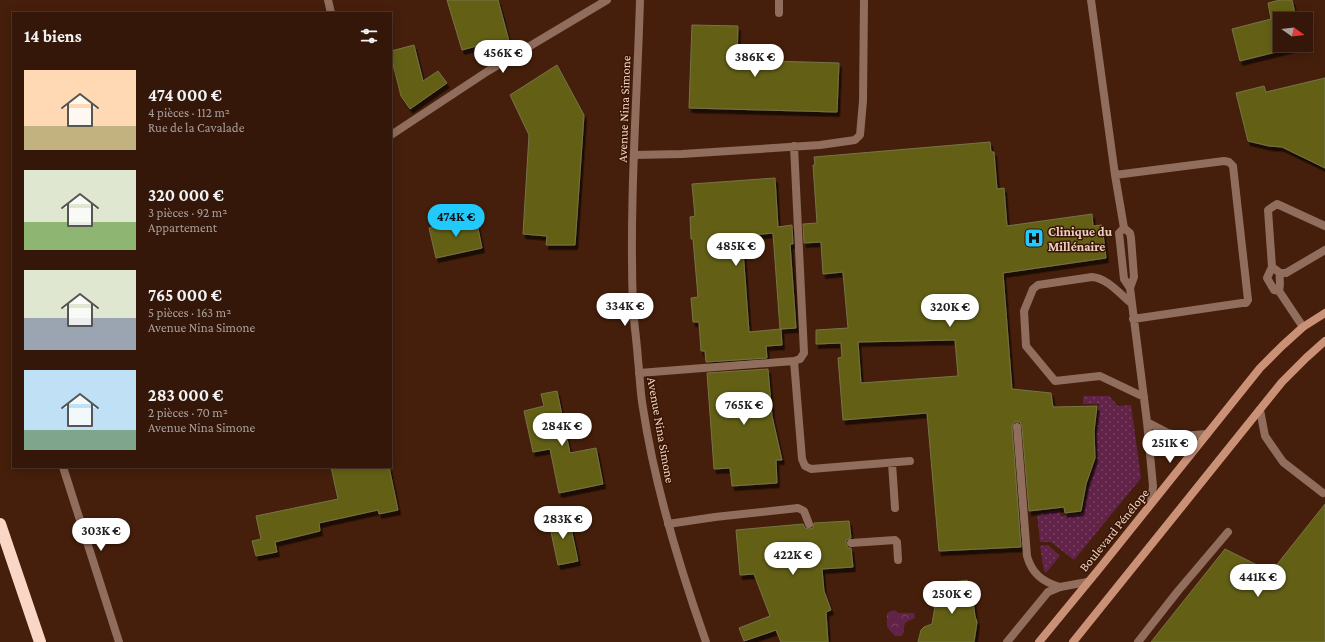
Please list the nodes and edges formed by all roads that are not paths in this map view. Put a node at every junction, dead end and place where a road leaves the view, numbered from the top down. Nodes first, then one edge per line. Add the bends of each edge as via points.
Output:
1 (328, 0) edge
2 (607, 0) edge
3 (640, 0) edge
4 (779, 0) edge
5 (864, 0) edge
6 (1091, 0) edge
7 (331, 12) edge
8 (779, 13) dead end
9 (392, 134) edge
10 (794, 146) junction
11 (634, 155) junction
12 (1115, 175) junction
13 (1325, 226) edge
14 (1124, 228) junction
15 (1325, 250) edge
16 (1272, 267) junction
17 (1280, 273) junction
18 (1130, 288) junction
19 (1279, 291) junction
20 (1131, 303) junction
21 (1325, 313) edge
22 (1133, 319) junction
23 (1303, 327) junction
24 (1325, 341) edge
25 (794, 361) junction
26 (640, 373) junction
27 (1144, 397) junction
28 (1260, 410) junction
29 (1147, 422) junction
30 (1017, 427) dead end
31 (1207, 434) junction
32 (910, 461) dead end
33 (892, 463) junction
34 (63, 468) edge
35 (1323, 493) dead end
36 (1151, 503) junction
37 (895, 508) dead end
38 (0, 524) edge
39 (668, 524) junction
40 (809, 524) dead end
41 (1228, 532) dead end
42 (851, 543) dead end
43 (898, 560) dead end
44 (1087, 582) junction
45 (1060, 587) junction
46 (40, 642) edge
47 (119, 642) edge
48 (706, 642) edge
49 (1007, 642) edge
50 (1039, 642) edge
51 (1073, 642) edge
52 (1138, 642) edge

1 - 7 street
2 - 9 street via 488,71
3 - 11 street, Avenue Nina Simone
4 - 8 street
5 - 10 street via 860,135 855,140
6 - 12 street
10 - 11 street
10 - 25 street via 805,344 804,353 800,359
11 - 26 street, Avenue Nina Simone via 633,309
12 - 14 street
12 - 22 street via 1224,161 1233,166 1248,300 1242,304
13 - 16 street via 1278,204 1268,210
14 - 18 street via 1130,233 1134,267
14 - 18 street via 1119,233 1124,279
15 - 17 street via 1286,273
16 - 17 street
16 - 19 street via 1267,278 1274,290
17 - 19 street
18 - 20 street
19 - 23 street
20 - 22 street
20 - 27 street via 1098,278 1038,285 1033,289 1024,311 1026,346 1055,381 1100,376
21 - 23 main road, Boulevard Pénélope
22 - 27 street
23 - 31 main road, Boulevard Pénélope via 1260,368
24 - 28 main road via 1282,382
25 - 26 street
25 - 33 street via 802,459 805,466 811,468
26 - 39 street, Avenue Nina Simone via 643,408
27 - 29 street
28 - 35 street via 1265,436 1282,462
28 - 51 main road
29 - 31 street via 1168,433 1182,436
29 - 36 street via 1153,486
30 - 45 street via 1029,565 1047,584
31 - 36 main road, Boulevard Pénélope
32 - 33 street
33 - 37 street
34 - 47 street
36 - 44 main road, Boulevard Pénélope
38 - 46 highway
39 - 40 street via 798,508 804,511
39 - 48 street, Avenue Nina Simone
41 - 52 street
42 - 43 street via 895,540
44 - 45 street
44 - 50 main road, Boulevard Pénélope
45 - 49 street via 1048,592

